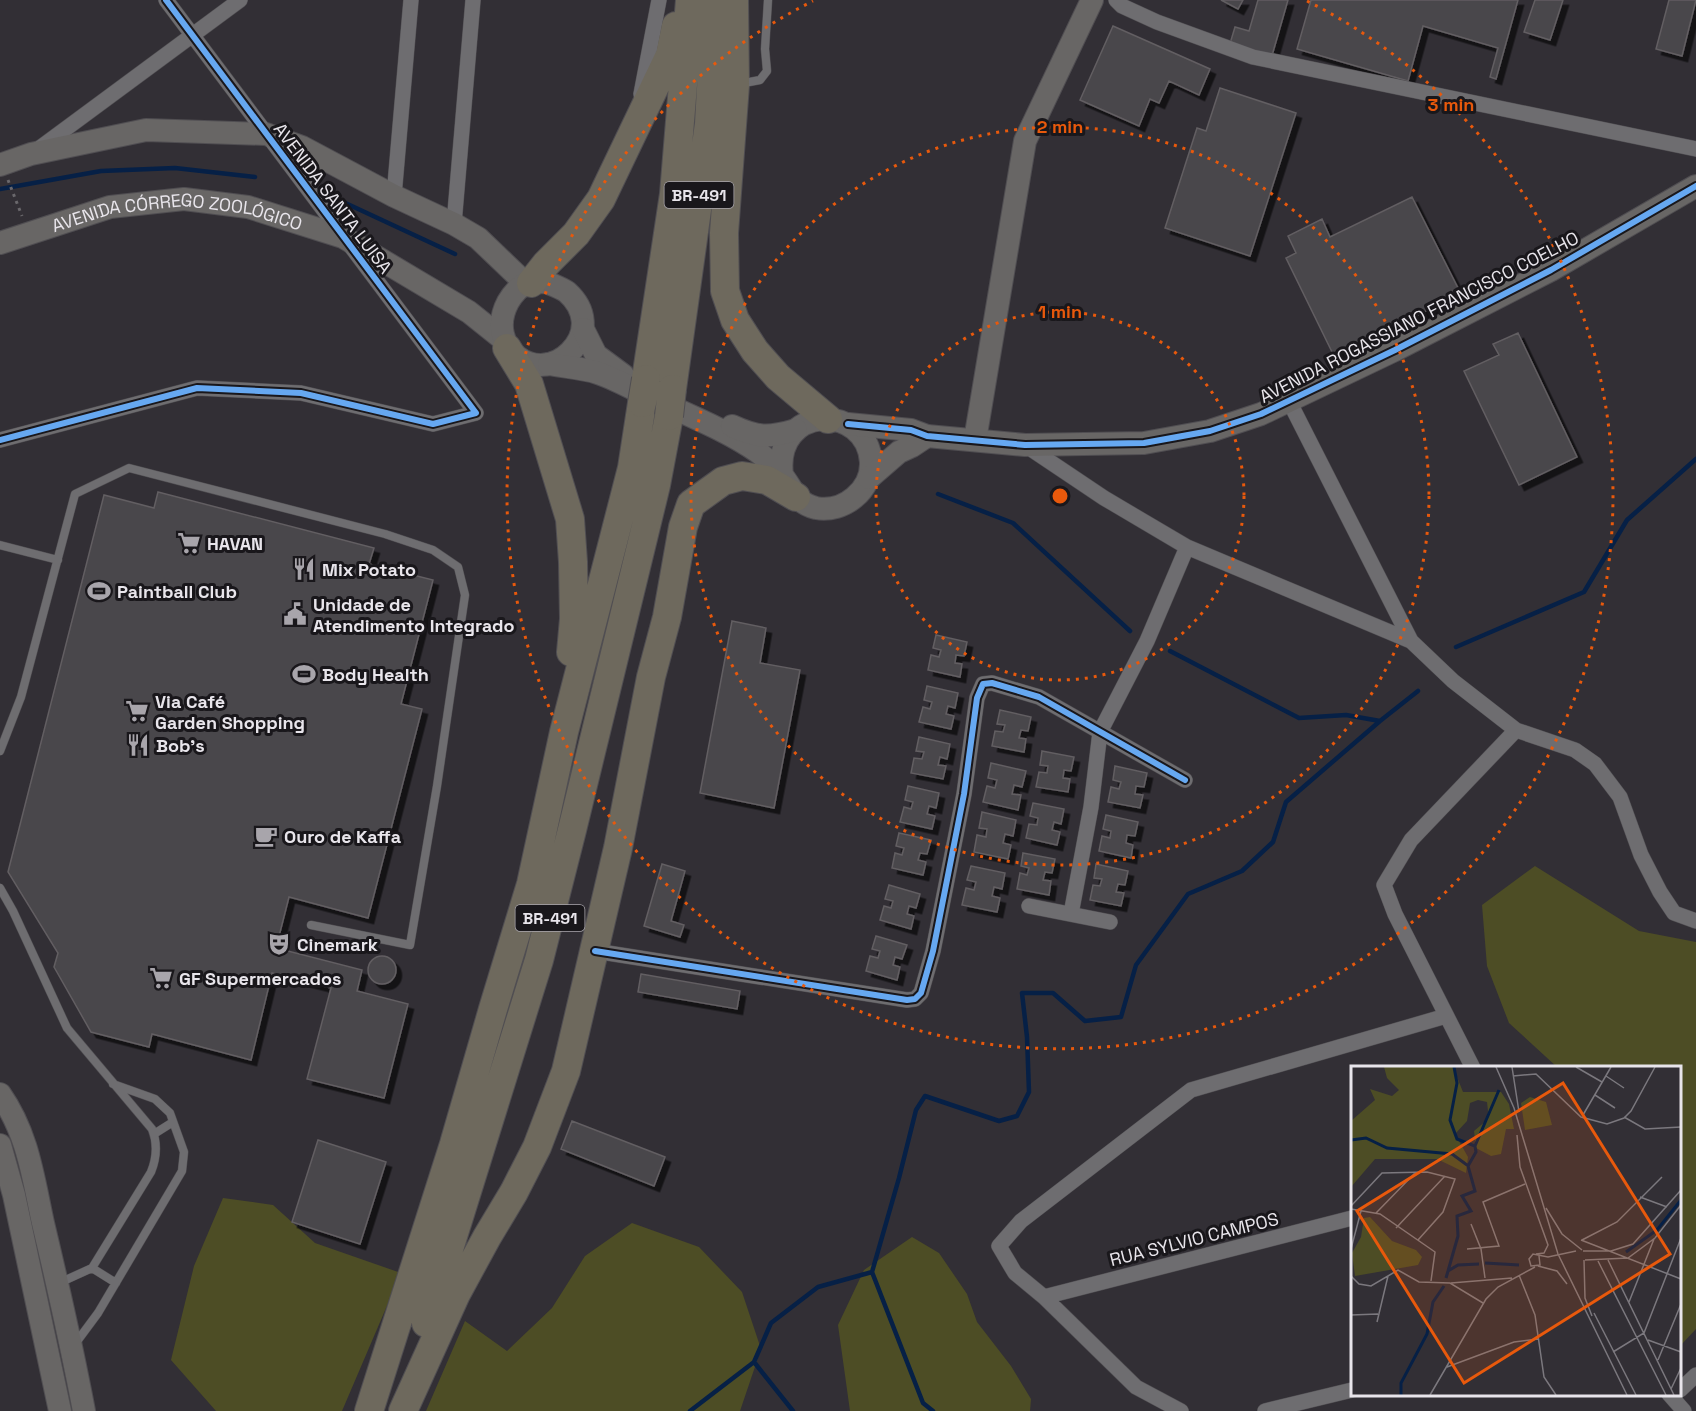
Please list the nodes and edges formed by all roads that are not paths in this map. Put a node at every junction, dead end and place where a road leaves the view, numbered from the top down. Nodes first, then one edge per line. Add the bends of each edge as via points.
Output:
1 (166, 0) edge
2 (240, 0) edge
3 (411, 0) edge
4 (473, 0) edge
5 (659, 0) edge
6 (681, 0) edge
7 (690, 0) edge
8 (716, 0) edge
9 (734, 0) edge
10 (768, 0) edge
11 (1092, 0) edge
12 (1116, 0) edge
13 (192, 35) junction
14 (735, 85) junction
15 (635, 128) junction
16 (266, 134) junction
17 (1696, 149) edge
18 (31, 154) junction
19 (5, 174) edge
20 (1696, 186) edge
21 (394, 196) junction
22 (454, 224) junction
23 (343, 237) junction
24 (0, 243) edge
25 (528, 283) junction
26 (583, 328) junction
27 (506, 344) junction
28 (549, 364) junction
29 (1289, 401) junction
30 (838, 422) junction
31 (796, 430) junction
32 (927, 436) junction
33 (0, 440) edge
34 (975, 440) junction
35 (1025, 445) junction
36 (869, 478) junction
37 (789, 486) junction
38 (0, 545) edge
39 (1187, 547) junction
40 (58, 560) junction
41 (1411, 641) junction
42 (1516, 730) junction
43 (3, 732) edge
44 (564, 732) junction
45 (1100, 732) junction
46 (0, 751) edge
47 (1185, 780) dead end
48 (0, 888) edge
49 (1029, 906) dead end
50 (1071, 914) junction
51 (1696, 921) edge
52 (1110, 922) dead end
53 (311, 924) dead end
54 (595, 951) junction
55 (1446, 1016) junction
56 (1472, 1066) edge
57 (113, 1083) junction
58 (0, 1094) edge
59 (173, 1122) junction
60 (154, 1134) junction
61 (1, 1149) edge
62 (1351, 1219) edge
63 (92, 1268) junction
64 (59, 1283) junction
65 (116, 1283) junction
66 (1044, 1297) junction
67 (72, 1348) junction
68 (1696, 1375) edge
69 (1681, 1388) edge
70 (1351, 1390) edge
71 (1675, 1396) edge
72 (60, 1411) edge
73 (84, 1411) edge
74 (369, 1411) edge
75 (401, 1411) edge
76 (1181, 1411) edge
77 (1265, 1411) edge
78 (1684, 1411) edge

1 - 13 street, AVENIDA SANTA LUISA
2 - 13 street
3 - 21 street
4 - 22 street
5 - 15 street
6 - 15 highway via 670,54
7 - 44 highway, BR-491 via 674,194 632,468
8 - 75 highway, BR-491 via 709,124 656,485 539,960
9 - 14 highway
10 - 14 lane via 767,70 760,80
11 - 34 main road via 1025,141
12 - 17 street via 1158,22 1253,57
13 - 16 street, AVENIDA SANTA LUISA
13 - 18 street
14 - 30 highway via 724,233 725,291 735,320 755,351 778,377
15 - 25 highway via 601,199 576,234
16 - 18 main road via 146,130
16 - 21 main road via 302,147
16 - 23 street, AVENIDA SANTA LUISA
18 - 19 main road
20 - 29 main road, AVENIDA ROGASSIANO FRANCISCO COELHO via 1551,270
21 - 22 main road
22 - 25 main road via 478,238
23 - 24 main road, AVENIDA CÓRREGO ZOOLÓGICO via 248,207 184,199 110,207
23 - 27 main road, AVENIDA CÓRREGO ZOOLÓGICO via 469,312
23 - 33 street, AVENIDA SANTA LUISA via 476,413 433,424 301,393 197,388
25 - 26 main road via 546,282 565,291 580,307
25 - 27 main road via 512,296 504,310 501,330
26 - 28 main road via 577,345 565,357
26 - 31 main road via 596,355 623,375 749,434 772,436
27 - 28 main road via 519,358 533,364
27 - 44 highway via 529,384 570,519 574,619
28 - 37 main road via 597,372 733,436 760,454
29 - 35 main road, AVENIDA ROGASSIANO FRANCISCO COELHO via 1210,431 1144,443
29 - 41 street
30 - 31 main road via 811,421
30 - 32 main road, AVENIDA ROGASSIANO FRANCISCO COELHO via 911,430
30 - 36 main road via 860,434 868,447
31 - 37 main road via 788,439 781,463
32 - 34 main road, AVENIDA ROGASSIANO FRANCISCO COELHO
32 - 36 main road via 899,452
34 - 35 main road, AVENIDA ROGASSIANO FRANCISCO COELHO
35 - 39 street
36 - 37 main road via 857,497 838,507 816,508
37 - 54 highway via 742,476 723,481 691,504
38 - 40 lane
39 - 41 street
39 - 45 street via 1147,641
40 - 43 lane via 21,697
40 - 53 lane via 75,494 129,468 385,534 433,550 458,567 465,595 410,945
41 - 42 street via 1453,681
42 - 51 street via 1575,750 1595,764 1620,797 1641,855 1660,892 1674,913
42 - 55 street via 1411,840 1384,885
43 - 46 lane
44 - 74 highway, BR-491 via 531,884
45 - 47 street
45 - 50 street
45 - 54 street via 1039,697 992,683 983,684 977,698 964,794 933,951 921,993 915,999
48 - 57 lane via 67,1028
49 - 50 street
50 - 52 street
54 - 75 highway via 566,1071 537,1147 456,1294
55 - 56 street
55 - 66 street via 1191,1090 1021,1221 999,1246 1015,1274
57 - 59 lane via 155,1100 170,1113
57 - 60 lane
58 - 64 main road via 25,1140
59 - 60 lane
59 - 65 lane via 184,1152 182,1171
60 - 63 lane via 156,1158 151,1172
61 - 72 main road
62 - 66 street, RUA SYLVIO CAMPOS
63 - 64 lane
63 - 65 lane
64 - 67 main road
65 - 67 lane
66 - 76 street via 1136,1387
67 - 73 main road
68 - 69 street
70 - 77 street
71 - 78 street

